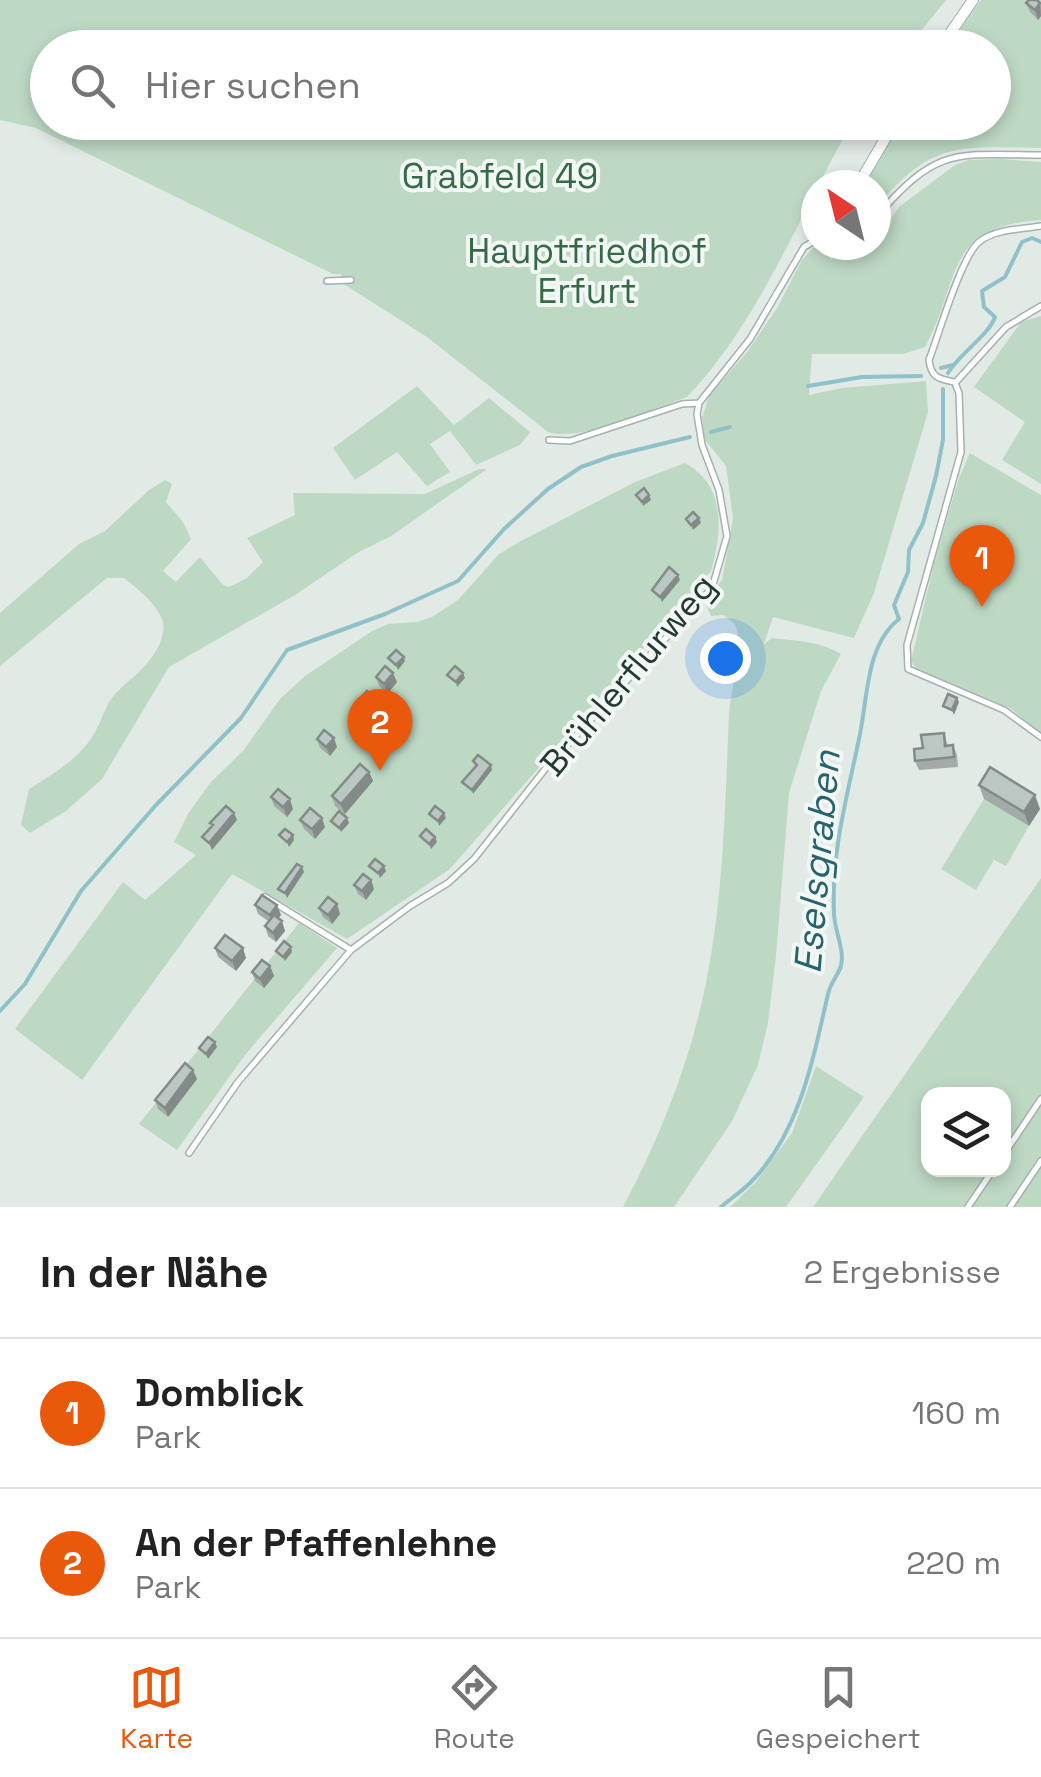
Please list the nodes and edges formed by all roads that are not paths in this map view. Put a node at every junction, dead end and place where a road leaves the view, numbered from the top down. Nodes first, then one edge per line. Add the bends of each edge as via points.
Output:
1 (973, 0) edge
2 (952, 30) edge
3 (884, 140) edge
4 (1041, 155) edge
5 (867, 170) edge
6 (891, 200) edge
7 (1041, 226) edge
8 (801, 252) edge
9 (352, 280) dead end
10 (328, 281) dead end
11 (1041, 306) edge
12 (955, 382) junction
13 (699, 403) junction
14 (550, 440) dead end
15 (1041, 738) edge
16 (266, 897) edge
17 (350, 950) junction
18 (1041, 1099) edge
19 (1011, 1144) edge
20 (188, 1153) dead end
21 (1041, 1161) edge
22 (988, 1177) edge
23 (968, 1207) edge
24 (1010, 1207) edge

1 - 2 street
3 - 5 street
4 - 6 lane via 960,154 911,178
7 - 12 lane via 997,234 972,250 928,360 937,378
8 - 13 lane via 750,339
9 - 10 lane
11 - 12 lane via 1006,327
12 - 15 lane via 961,452 908,645 908,669 1004,710
13 - 14 lane via 570,441
13 - 17 lane, Brühlerflurweg via 702,446 728,536 712,588 546,768 474,859
16 - 17 lane
17 - 20 lane, Brühlerflurweg via 238,1082
18 - 19 lane
21 - 24 lane
22 - 23 lane

